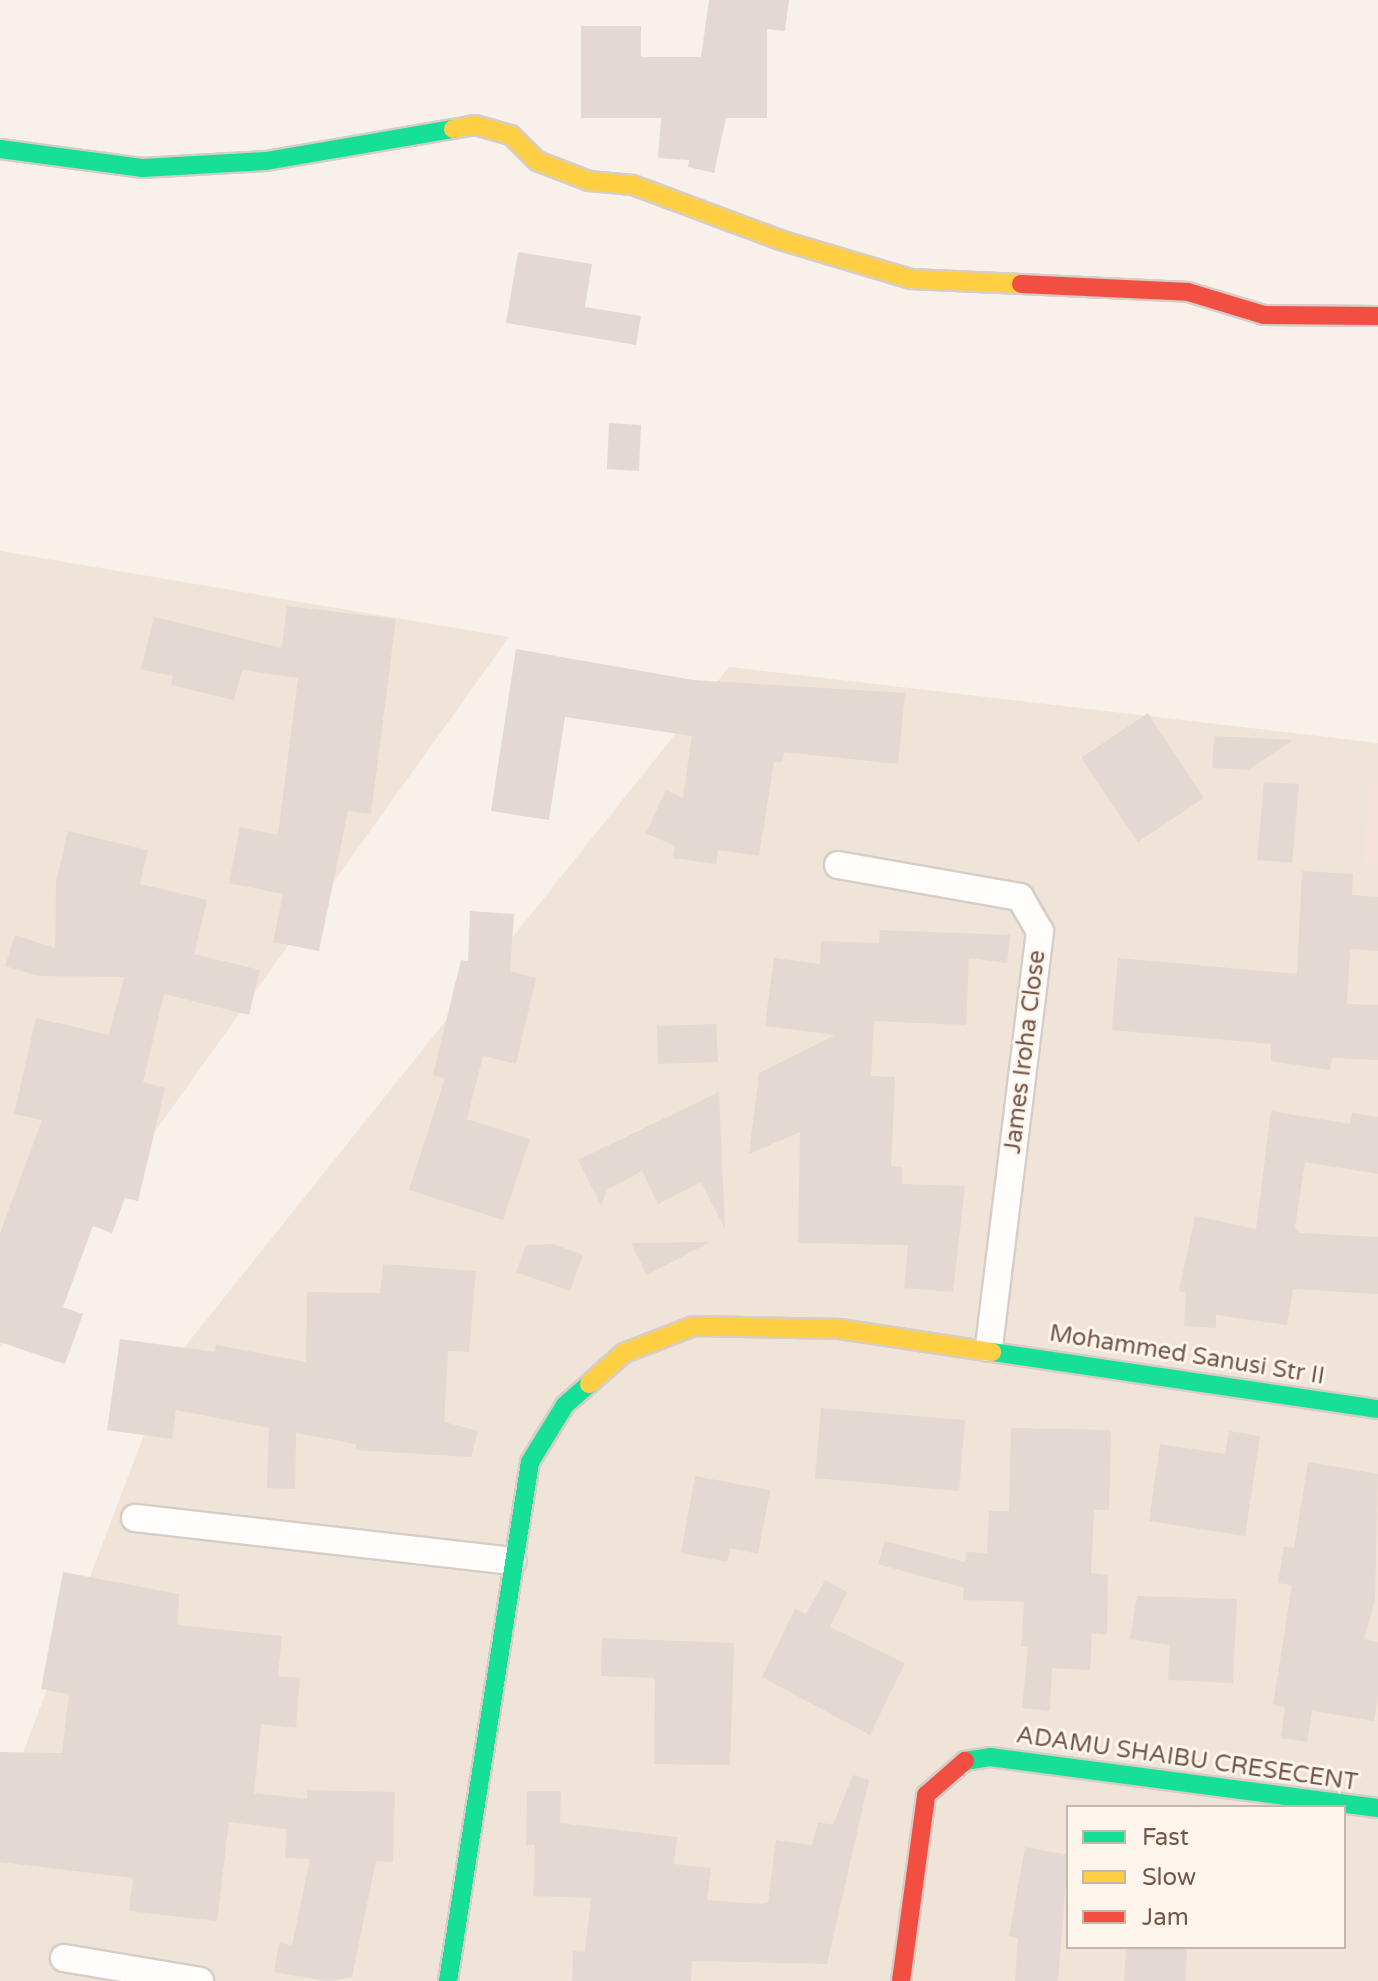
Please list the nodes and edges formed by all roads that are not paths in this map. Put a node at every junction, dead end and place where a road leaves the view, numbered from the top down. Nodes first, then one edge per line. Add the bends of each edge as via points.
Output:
1 (0, 149) edge
2 (1378, 316) edge
3 (838, 865) dead end
4 (989, 1348) junction
5 (1378, 1409) edge
6 (135, 1518) dead end
7 (513, 1561) junction
8 (1378, 1808) edge
9 (64, 1958) dead end
10 (200, 1981) edge
11 (448, 1981) edge
12 (901, 1981) edge

1 - 2 street via 142,168 266,161 475,125 511,135 537,161 589,181 633,185 780,240 911,279 1188,292 1264,315
3 - 4 street, James Iroha Close via 1000,890 1020,897 1040,931
4 - 5 street, Mohammed Sanusi Str II
4 - 7 street, Mohammed Sanusi Str II via 764,1325 694,1326 657,1338 591,1376 545,1431 530,1462
6 - 7 street
7 - 11 street, Mohammed Sanusi Str II
8 - 12 street, ADAMU SHAIBU CRESECENT via 990,1757 962,1761 926,1795
9 - 10 street

